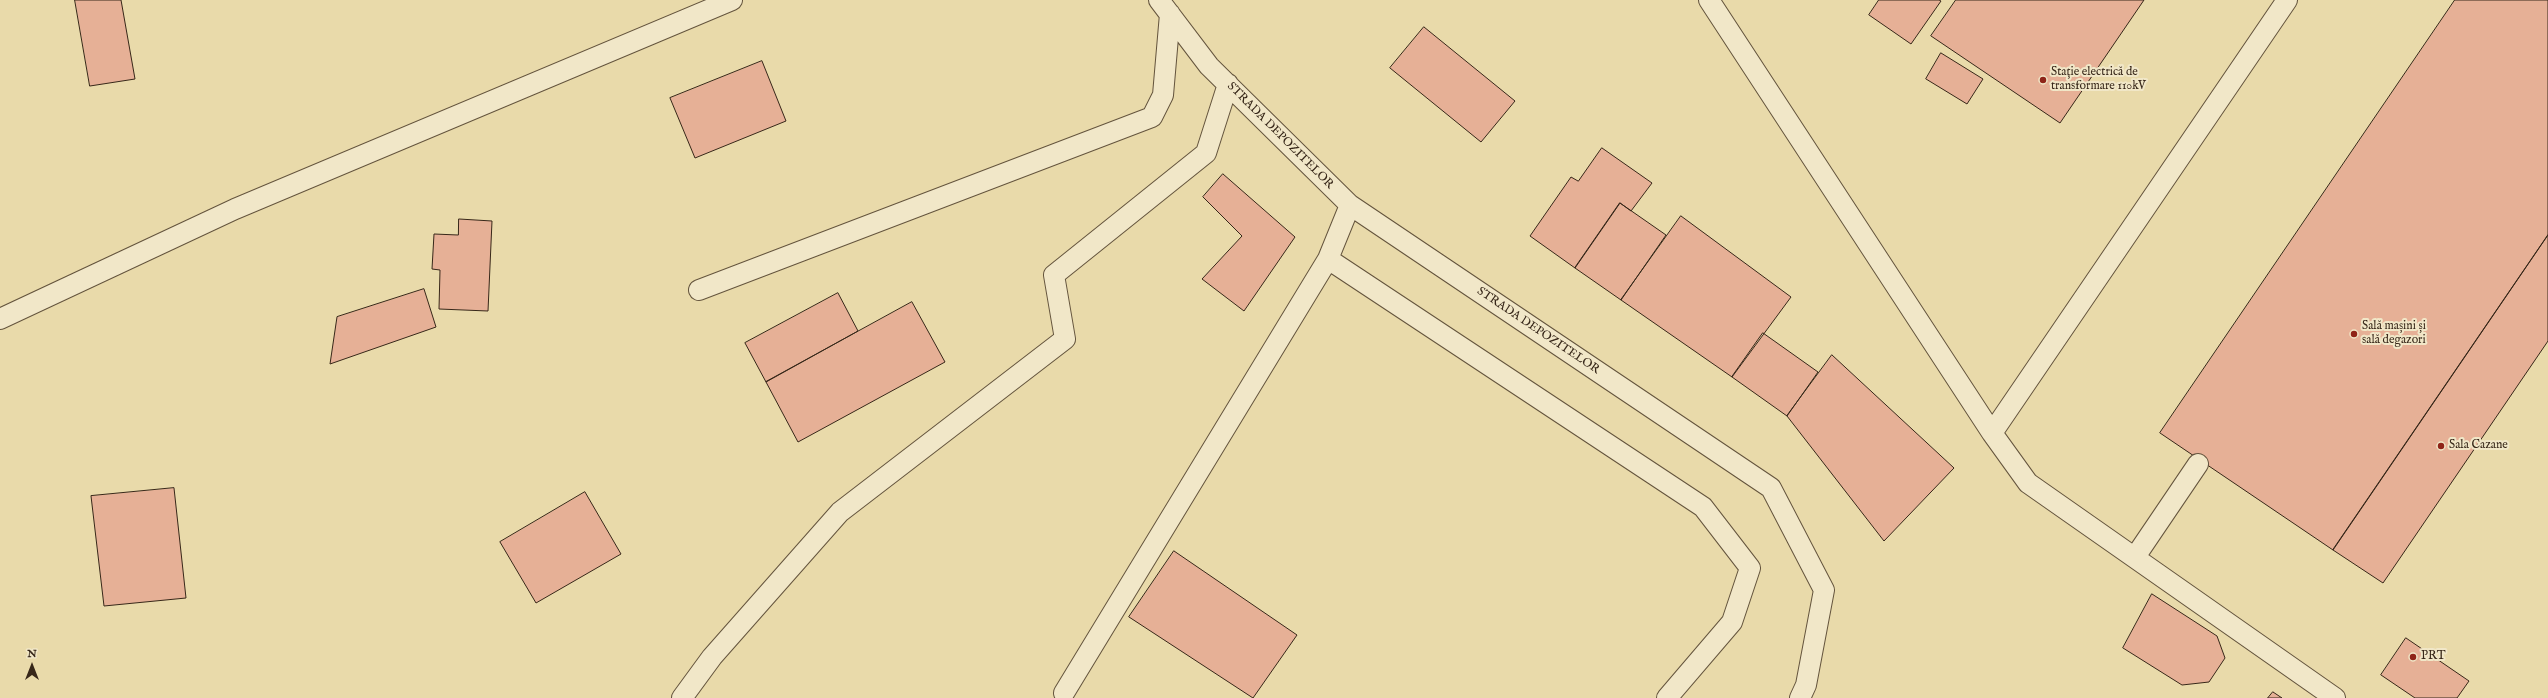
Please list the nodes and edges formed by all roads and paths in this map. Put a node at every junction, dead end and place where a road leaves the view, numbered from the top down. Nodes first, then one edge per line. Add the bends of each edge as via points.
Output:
1 (732, 0) edge
2 (1709, 0) edge
3 (2287, 0) edge
4 (1164, 7) edge
5 (1228, 84) junction
6 (1350, 205) junction
7 (1328, 259) junction
8 (699, 290) dead end
9 (0, 320) edge
10 (1992, 433) junction
11 (2198, 464) dead end
12 (2135, 557) junction
13 (1064, 693) dead end
14 (682, 698) edge
15 (1667, 698) edge
16 (1800, 698) edge
17 (2335, 698) edge

1 - 9 lane via 235,209
2 - 10 lane
3 - 10 lane
4 - 5 lane, STRADA DEPOZITELOR via 1209,66
4 - 8 lane via 1163,95 1152,117
5 - 6 lane, STRADA DEPOZITELOR
5 - 14 lane via 1206,153 1054,275 1065,339 840,512 712,657
6 - 7 lane
6 - 16 lane, STRADA DEPOZITELOR via 1771,488 1824,590 1806,685
7 - 13 lane
7 - 15 lane via 1703,507 1750,568 1732,622
10 - 12 lane via 2028,483
11 - 12 lane
12 - 17 lane

